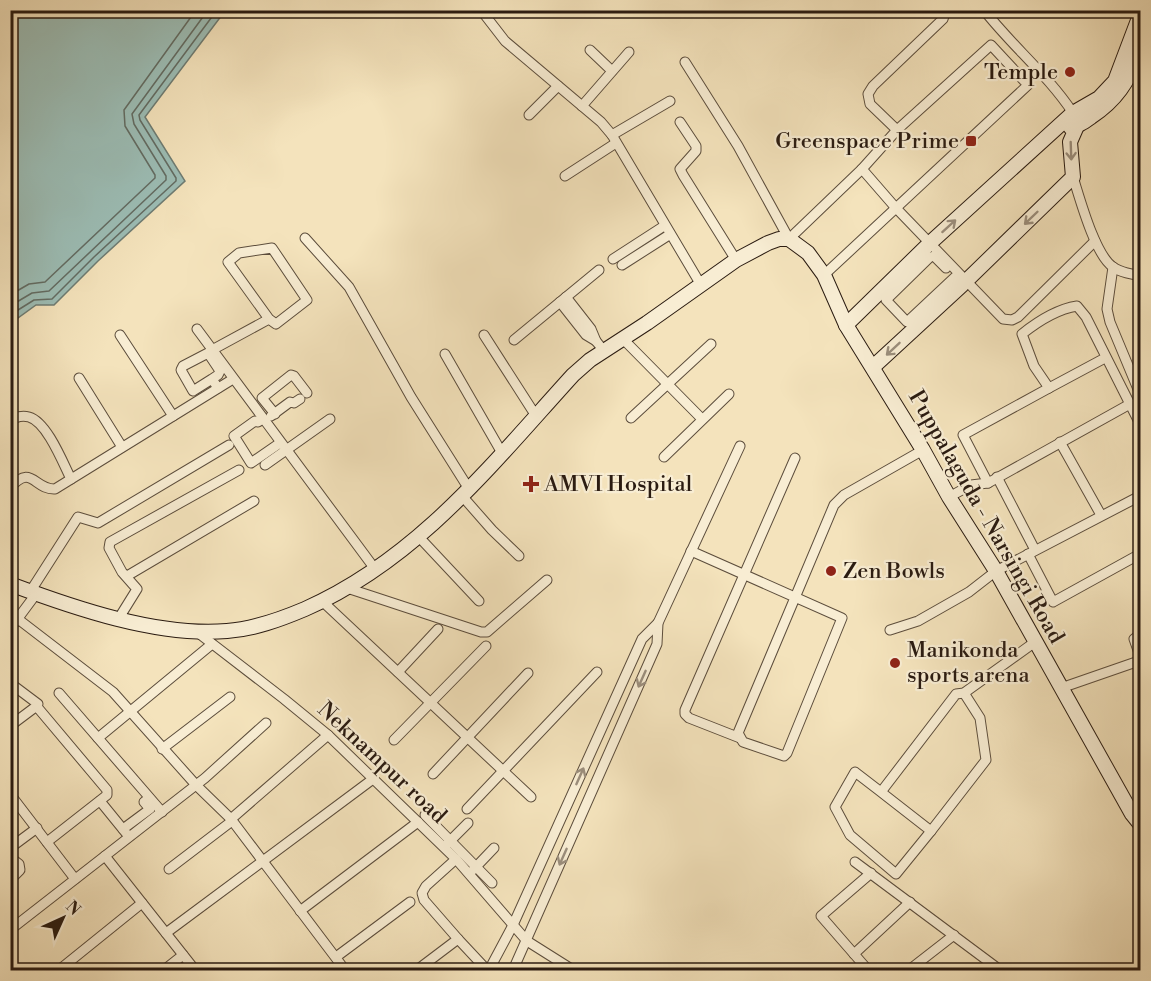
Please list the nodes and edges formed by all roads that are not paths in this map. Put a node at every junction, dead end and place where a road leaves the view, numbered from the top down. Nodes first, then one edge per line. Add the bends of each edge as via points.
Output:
1 (482, 10) edge
2 (946, 10) edge
3 (984, 10) edge
4 (1140, 15) edge
5 (590, 50) dead end
6 (629, 52) dead end
7 (1140, 54) edge
8 (685, 62) dead end
9 (612, 71) junction
10 (558, 86) junction
11 (670, 101) dead end
12 (582, 106) junction
13 (529, 115) dead end
14 (1075, 120) junction
15 (680, 122) dead end
16 (897, 130) junction
17 (614, 139) junction
18 (862, 169) junction
19 (565, 176) dead end
20 (1073, 177) junction
21 (895, 207) junction
22 (667, 230) junction
23 (304, 238) dead end
24 (789, 239) junction
25 (1095, 241) junction
26 (930, 243) junction
27 (613, 259) dead end
28 (736, 260) junction
29 (622, 265) dead end
30 (1113, 267) junction
31 (598, 270) dead end
32 (824, 275) junction
33 (1140, 275) edge
34 (961, 281) junction
35 (700, 285) junction
36 (563, 300) junction
37 (268, 319) junction
38 (846, 325) junction
39 (197, 329) dead end
40 (120, 335) dead end
41 (484, 335) dead end
42 (623, 339) junction
43 (514, 340) dead end
44 (711, 344) dead end
45 (600, 346) junction
46 (212, 350) junction
47 (445, 354) dead end
48 (1106, 358) junction
49 (297, 367) dead end
50 (873, 367) junction
51 (79, 378) dead end
52 (212, 379) junction
53 (232, 379) junction
54 (669, 383) junction
55 (218, 388) junction
56 (1049, 388) junction
57 (729, 394) dead end
58 (1140, 394) edge
59 (248, 400) junction
60 (1130, 404) junction
61 (274, 414) junction
62 (173, 416) junction
63 (536, 417) junction
64 (631, 418) dead end
65 (702, 418) junction
66 (330, 419) dead end
67 (10, 420) edge
68 (262, 421) junction
69 (1140, 424) edge
70 (1060, 442) junction
71 (229, 445) dead end
72 (281, 446) junction
73 (740, 446) dead end
74 (122, 447) junction
75 (922, 450) junction
76 (502, 453) junction
77 (664, 457) dead end
78 (795, 458) dead end
79 (266, 465) dead end
80 (239, 470) dead end
81 (71, 479) junction
82 (993, 480) junction
83 (10, 488) edge
84 (466, 493) junction
85 (1140, 496) edge
86 (949, 497) junction
87 (254, 501) dead end
88 (1101, 515) junction
89 (419, 537) junction
90 (691, 551) junction
91 (1032, 552) junction
92 (1140, 554) edge
93 (519, 556) dead end
94 (375, 569) junction
95 (996, 571) junction
96 (743, 574) junction
97 (127, 576) junction
98 (547, 580) dead end
99 (10, 584) edge
100 (347, 588) junction
101 (33, 593) junction
102 (795, 598) junction
103 (322, 601) junction
104 (479, 601) dead end
105 (119, 618) junction
106 (18, 619) junction
107 (658, 623) junction
108 (10, 629) edge
109 (438, 629) dead end
110 (890, 630) dead end
111 (195, 631) junction
112 (1140, 634) edge
113 (1035, 642) junction
114 (212, 644) junction
115 (486, 646) dead end
116 (398, 672) junction
117 (597, 672) dead end
118 (528, 673) dead end
119 (10, 683) edge
120 (1061, 688) junction
121 (59, 693) dead end
122 (964, 693) junction
123 (230, 697) dead end
124 (431, 703) junction
125 (38, 704) dead end
126 (130, 711) junction
127 (266, 723) dead end
128 (10, 726) edge
129 (328, 735) junction
130 (98, 738) junction
131 (468, 738) junction
132 (740, 738) junction
133 (394, 740) dead end
134 (162, 748) junction
135 (503, 770) junction
136 (433, 774) dead end
137 (372, 779) junction
138 (196, 785) junction
139 (881, 792) junction
140 (10, 794) edge
141 (531, 797) dead end
142 (149, 798) junction
143 (100, 801) junction
144 (467, 809) dead end
145 (162, 812) junction
146 (425, 815) dead end
147 (232, 820) junction
148 (418, 822) junction
149 (468, 823) dead end
150 (1140, 824) edge
151 (37, 828) junction
152 (931, 831) junction
153 (126, 833) junction
154 (47, 842) junction
155 (447, 844) junction
156 (10, 848) edge
157 (495, 848) dead end
158 (105, 856) junction
159 (10, 857) edge
160 (456, 859) junction
161 (264, 862) junction
162 (855, 862) dead end
163 (169, 869) dead end
164 (472, 870) junction
165 (871, 873) junction
166 (75, 879) junction
167 (10, 880) edge
168 (492, 883) dead end
169 (410, 902) dead end
170 (910, 902) junction
171 (142, 903) junction
172 (300, 911) junction
173 (513, 925) junction
174 (10, 930) edge
175 (166, 933) junction
176 (954, 935) junction
177 (458, 939) junction
178 (526, 941) junction
179 (854, 954) junction
180 (183, 955) junction
181 (336, 957) junction
182 (59, 970) edge
183 (164, 970) edge
184 (195, 970) edge
185 (345, 970) edge
186 (417, 970) edge
187 (488, 970) edge
188 (513, 970) edge
189 (573, 970) edge
190 (868, 970) edge
191 (909, 970) edge
192 (999, 970) edge

1 - 10 street via 505,41
2 - 16 street via 943,19 868,94 870,104
3 - 14 street via 1061,95
4 - 14 street via 1115,81
5 - 9 street
6 - 9 street
7 - 14 street via 1121,91 1108,105
8 - 24 street via 738,146
9 - 12 street
10 - 12 street
10 - 13 street
11 - 17 street
12 - 17 street
14 -> 20 street via 1070,142
26 -> 14 street via 1059,127
15 - 28 street via 696,146 682,165 683,175
16 - 18 street
16 - 21 street via 991,45 1028,84
17 - 19 street
17 - 22 street
18 - 21 street
18 - 24 street
20 - 25 street
20 -> 34 street
21 - 26 street
21 - 32 street
22 - 27 street
22 - 29 street
22 - 35 street
23 - 84 street via 349,287
24 - 28 street via 768,243
24 - 32 street, Puppalaguda - Narsingi Road via 808,253
25 - 30 street
25 - 34 street via 1012,320 1003,319
26 - 34 street
26 - 38 street
28 - 35 street
30 - 33 street
30 - 58 street via 1107,309
31 - 36 street
32 - 38 street, Puppalaguda - Narsingi Road
34 - 34 street via 934,256 930,257 886,300 907,322
34 -> 50 street
35 - 42 street
36 - 43 street
36 - 45 street via 586,335
37 - 37 street via 276,324 308,298 273,248 238,253 228,262
37 - 46 street
38 - 50 street, Puppalaguda - Narsingi Road
39 - 46 street
40 - 62 street
41 - 63 street
42 - 45 street
42 - 54 street
44 - 54 street
45 - 63 street
46 - 53 street
47 - 76 street
48 - 56 street
48 - 56 street via 1077,306 1041,321 1022,334 1034,366
48 - 60 street
49 - 59 street
50 - 75 street, Puppalaguda - Narsingi Road
51 - 74 street
52 - 52 street via 193,391 181,368 208,353 220,371
52 - 55 street
53 - 55 street
53 - 59 street
54 - 64 street
54 - 65 street
55 - 62 street
56 - 82 street via 963,435
57 - 65 street
59 - 68 street
60 - 69 street
60 - 70 street
61 - 61 street via 303,396 294,376 262,398
61 - 68 street
62 - 74 street
63 - 76 street
65 - 77 street
66 - 72 street
67 - 81 street via 21,416 38,422
68 - 72 street
68 - 72 street via 255,421 234,436 251,463
70 - 82 street
70 - 88 street
71 - 101 street via 98,523 78,517
72 - 79 street
72 - 94 street
73 - 90 street
74 - 81 street
75 - 86 street, Puppalaguda - Narsingi Road
75 - 102 street via 844,495 834,505
76 - 84 street
78 - 96 street
80 - 97 street via 110,542 109,548
81 - 83 street via 49,489 24,477
82 - 86 street via 971,485
82 - 91 street
84 - 89 street
84 - 93 street via 492,530
85 - 88 street
86 - 95 street, Puppalaguda - Narsingi Road
87 - 97 street
88 - 91 street
89 - 94 street
89 - 104 street
90 - 96 street
90 - 107 street
91 - 92 street via 1053,602
91 - 95 street
94 - 100 street
95 - 110 street via 969,592 918,621
95 - 113 street, Puppalaguda - Narsingi Road
96 - 102 street
96 - 132 street via 685,714
97 - 105 street via 137,591
98 - 100 street via 487,632
99 - 101 street
100 - 103 street
101 - 105 street
101 - 106 street
102 - 132 street via 738,733
102 - 132 street via 842,618 787,753 779,756
103 - 111 street via 242,630
103 - 116 street
105 - 111 street
106 - 108 street
106 - 126 street via 93,675
173 -> 107 street via 642,639
107 -> 178 street via 657,644
109 - 116 street
111 - 114 street, Neknampur road
112 - 120 street via 1134,639 1140,656 1136,662
113 - 120 street, Puppalaguda - Narsingi Road
113 - 122 street
114 - 126 street
114 - 129 street, Neknampur road
115 - 124 street
116 - 124 street
117 - 135 street
118 - 131 street
119 - 125 street
120 - 150 street, Puppalaguda - Narsingi Road
121 - 130 street
122 - 139 street via 956,694
122 - 152 street via 980,718 986,760
123 - 134 street
124 - 131 street
124 - 133 street
126 - 130 street
126 - 134 street
127 - 138 street
128 - 143 street via 34,708 43,712 108,790
129 - 137 street, Neknampur road
129 - 147 street
130 - 142 street
131 - 135 street
131 - 136 street
134 - 138 street
135 - 141 street
135 - 144 street
137 - 148 street, Neknampur road
137 - 161 street
138 - 145 street
138 - 147 street
139 - 152 street
139 - 152 street via 855,772 835,807 850,836 896,873
140 - 151 street
142 - 145 street
142 - 153 street via 144,802 150,809
143 - 153 street
143 - 154 street
145 - 153 street
146 - 155 street
147 - 161 street
147 - 163 street
148 - 155 street, Neknampur road
148 - 172 street
149 - 155 street
151 - 154 street
151 - 156 street
153 - 158 street
154 - 166 street
155 - 160 street, Neknampur road
155 - 164 street
157 - 164 street
158 - 166 street
158 - 171 street
159 - 167 street via 20,870
160 - 164 street, Neknampur road
160 - 177 street via 422,893
161 - 172 street
161 - 175 street
162 - 165 street
164 - 168 street
164 - 173 street, Neknampur road
165 - 170 street
165 - 179 street via 821,916
166 - 174 street
169 - 181 street
170 - 176 street
170 - 179 street
171 - 175 street
171 - 182 street
172 - 181 street
173 - 178 street, Neknampur road
173 - 187 street
175 - 180 street
176 - 191 street
176 - 192 street
177 - 186 street
177 - 187 street
178 - 188 street
178 - 189 street, Neknampur road
179 - 190 street
180 - 183 street
180 - 184 street
181 - 185 street

